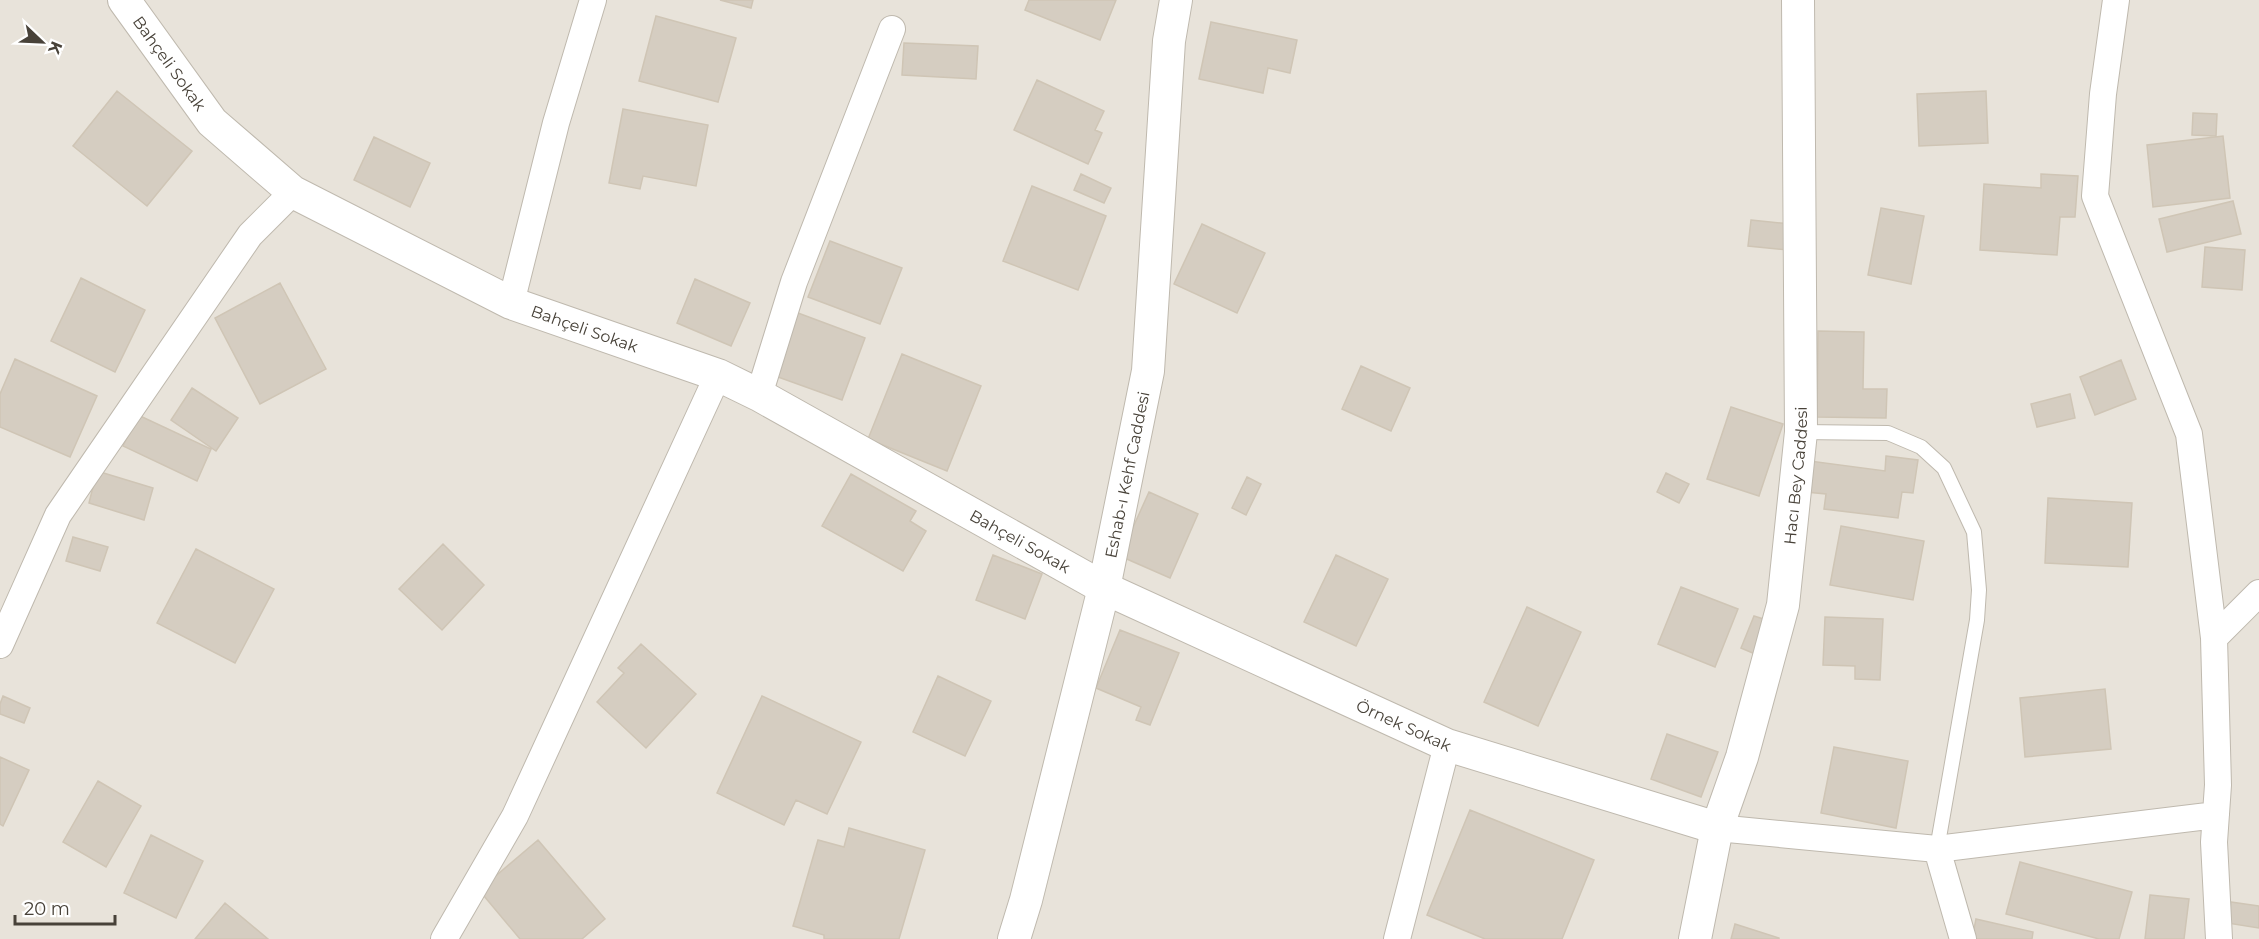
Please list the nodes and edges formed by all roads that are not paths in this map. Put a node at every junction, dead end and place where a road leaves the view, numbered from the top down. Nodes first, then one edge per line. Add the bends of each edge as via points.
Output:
1 (124, 0) edge
2 (593, 0) edge
3 (1176, 0) edge
4 (1798, 0) edge
5 (2116, 0) edge
6 (892, 29) dead end
7 (293, 192) junction
8 (510, 303) junction
9 (718, 375) junction
10 (759, 395) junction
11 (1801, 432) junction
12 (1104, 588) junction
13 (2259, 593) edge
14 (2214, 638) junction
15 (0, 645) edge
16 (1447, 745) junction
17 (2216, 815) junction
18 (1717, 828) junction
19 (1937, 849) junction
20 (444, 939) edge
21 (1014, 939) edge
22 (1397, 939) edge
23 (1695, 939) edge
24 (1963, 939) edge
25 (2219, 939) edge

1 - 7 street, Bahçeli Sokak via 212,122
2 - 8 street via 556,123
3 - 12 street, Eshab-ı Kehf Caddesi via 1169,41 1148,371
4 - 11 street, Hacı Bey Caddesi
5 - 14 street via 2103,94 2096,196 2189,434
6 - 10 street via 794,282
7 - 8 street, Bahçeli Sokak
7 - 15 street via 250,235 58,515
8 - 9 street, Bahçeli Sokak
9 - 10 street, Bahçeli Sokak
9 - 20 street via 516,816
10 - 12 street, Bahçeli Sokak
11 - 18 street, Hacı Bey Caddesi via 1783,605 1742,757
11 - 19 lane via 1888,433 1921,447 1944,468 1974,532 1979,590 1977,620
12 - 16 street, Örnek Sokak
12 - 21 street, Eshab-ı Kehf Caddesi
13 - 14 street
14 - 17 street
16 - 18 street, Örnek Sokak
16 - 22 street
17 - 19 street
17 - 25 street
18 - 19 street
18 - 23 street, Hacı Bey Caddesi
19 - 24 street

